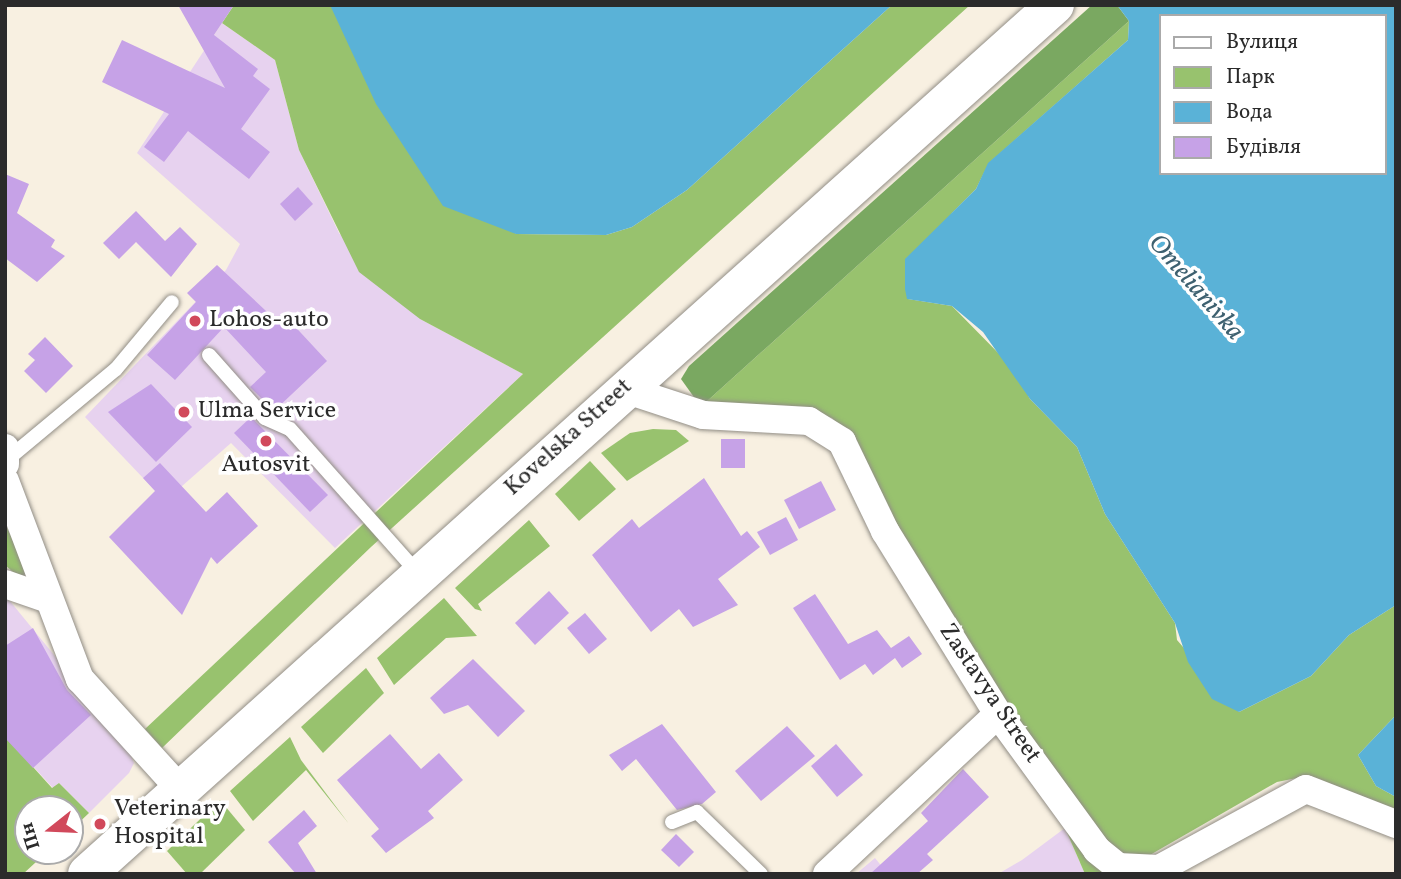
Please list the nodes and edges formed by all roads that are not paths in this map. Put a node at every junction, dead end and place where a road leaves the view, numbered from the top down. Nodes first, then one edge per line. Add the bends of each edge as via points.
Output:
1 (1055, 5) edge
2 (172, 302) dead end
3 (209, 355) dead end
4 (624, 389) junction
5 (6, 463) edge
6 (419, 574) junction
7 (5, 584) edge
8 (48, 599) junction
9 (998, 714) junction
10 (180, 789) junction
11 (672, 822) dead end
12 (1396, 824) edge
13 (1108, 866) edge
14 (87, 874) edge
15 (761, 874) edge
16 (827, 874) edge

1 - 4 main road, Kovelska Street
2 - 5 lane via 116,369
3 - 6 lane via 265,418 290,429
4 - 6 main road, Kovelska Street
4 - 9 street, Zastavya Street via 703,415 825,426 856,463 885,531
5 - 8 street
6 - 10 main road, Kovelska Street
7 - 8 street
8 - 10 street via 79,679
9 - 13 street, Zastavya Street
9 - 16 street
10 - 14 main road, Kovelska Street
11 - 15 lane via 697,812
12 - 13 street, Zastavya Street via 1307,789 1159,869 1132,872

